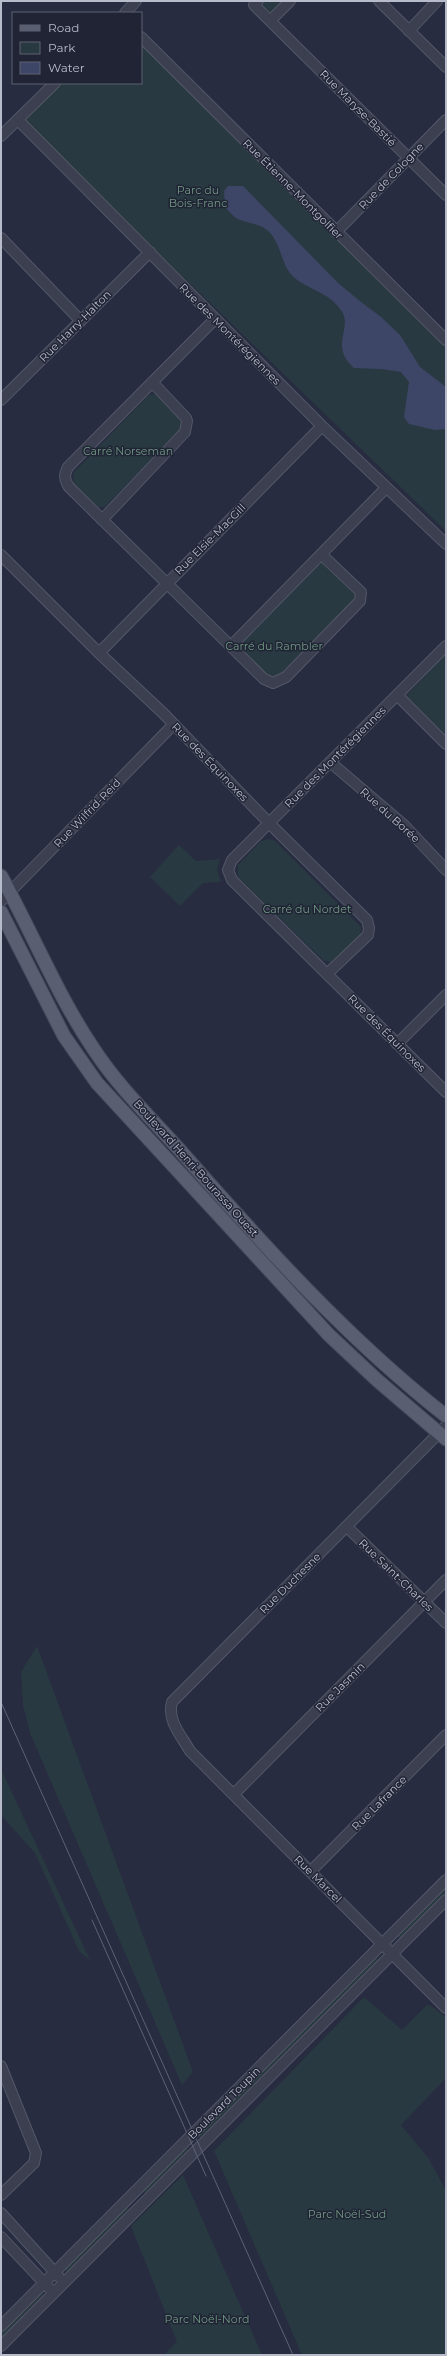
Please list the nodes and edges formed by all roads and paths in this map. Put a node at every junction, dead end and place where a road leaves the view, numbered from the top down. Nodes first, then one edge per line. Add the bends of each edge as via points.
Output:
1 (136, 1) edge
2 (258, 1) edge
3 (290, 1) edge
4 (379, 1) edge
5 (437, 1) edge
6 (126, 12) edge
7 (270, 21) junction
8 (409, 31) junction
9 (142, 38) edge
10 (446, 68) edge
11 (54, 84) edge
12 (18, 120) junction
13 (446, 120) edge
14 (1, 136) edge
15 (409, 158) junction
16 (446, 195) edge
17 (336, 232) junction
18 (1, 238) edge
19 (150, 252) junction
20 (215, 318) junction
21 (81, 320) junction
22 (446, 340) edge
23 (152, 382) junction
24 (1, 400) edge
25 (322, 426) junction
26 (386, 488) junction
27 (102, 520) junction
28 (446, 544) edge
29 (321, 554) junction
30 (1, 555) edge
31 (166, 584) junction
32 (231, 646) junction
33 (446, 646) edge
34 (98, 653) junction
35 (397, 695) junction
36 (173, 725) junction
37 (446, 744) edge
38 (330, 762) junction
39 (269, 823) junction
40 (228, 870) joint
41 (446, 870) edge
42 (1, 876) edge
43 (5, 897) edge
44 (1, 912) edge
45 (327, 974) junction
46 (446, 995) edge
47 (397, 1044) junction
48 (446, 1092) edge
49 (446, 1416) edge
50 (444, 1432) edge
51 (346, 1527) junction
52 (446, 1580) edge
53 (424, 1602) junction
54 (446, 1623) edge
55 (446, 1735) edge
56 (190, 1751) joint
57 (234, 1794) junction
58 (311, 1872) junction
59 (446, 1880) edge
60 (446, 1900) edge
61 (382, 1944) junction
62 (392, 1954) junction
63 (446, 2008) edge
64 (1, 2066) edge
65 (1, 2196) edge
66 (133, 2196) junction
67 (141, 2205) junction
68 (1, 2213) edge
69 (1, 2237) edge
70 (55, 2272) junction
71 (65, 2283) junction
72 (44, 2284) junction
73 (54, 2293) junction
74 (1, 2326) edge
75 (1, 2346) edge

1 - 6 street
2 - 7 street, Rue Maryse-Bastié via 254,5
3 - 7 street
4 - 8 street
5 - 8 street
7 - 15 street, Rue Maryse-Bastié
8 - 10 street
9 - 17 street, Rue Étienne-Montgolfier
11 - 12 street
12 - 14 street
12 - 19 street, Rue des Montérégiennes
13 - 15 street, Rue de Cologne
15 - 16 street, Rue Maryse-Bastié
15 - 17 street, Rue de Cologne
17 - 22 street, Rue Étienne-Montgolfier
18 - 21 street
19 - 20 street, Rue des Montérégiennes
19 - 21 street, Rue Harry-Halton
20 - 23 street
20 - 25 street, Rue des Montérégiennes
21 - 24 street, Rue Harry-Halton
23 - 27 street via 186,418 185,432
23 - 27 street via 68,466 64,475 69,487
25 - 26 street, Rue des Montérégiennes
25 - 31 street, Rue Elsie-MacGill
26 - 28 street, Rue des Montérégiennes
26 - 29 street
27 - 31 street
29 - 32 street
29 - 32 street via 360,592 360,601 321,642 286,677 273,683 264,679
30 - 34 street, Rue des Équinoxes
31 - 32 street
31 - 34 street, Rue Elsie-MacGill
33 - 35 street, Rue des Montérégiennes
34 - 36 street, Rue des Équinoxes
35 - 37 street
35 - 38 street, Rue des Montérégiennes
36 - 39 street, Rue des Équinoxes
36 - 43 street, Rue Wilfrid-Reid
38 - 39 street, Rue des Montérégiennes
38 - 41 street, Rue du Borée via 404,825
39 - 40 street, Rue des Montérégiennes via 232,860
39 - 45 street, Rue des Équinoxes via 367,920 368,935
40 - 45 street, Rue des Équinoxes via 232,880
42 - 43 main road, Boulevard Henri-Bourassa Ouest
43 - 49 main road, Boulevard Henri-Bourassa Ouest via 72,1014 110,1071 229,1205 321,1302 382,1361
44 - 50 main road, Boulevard Henri-Bourassa Ouest via 64,1036 100,1086 329,1335 377,1380
45 - 47 street, Rue des Équinoxes
46 - 47 street
47 - 48 street, Rue des Équinoxes
50 - 51 street, Rue Duchesne
51 - 53 street, Rue Saint-Charles
51 - 56 street, Rue Duchesne via 172,1702 171,1720
52 - 53 street, Rue Jasmin
53 - 54 street, Rue Saint-Charles
53 - 57 street, Rue Jasmin
55 - 58 street, Rue Lafrance
56 - 57 street, Rue Marcel
57 - 58 street, Rue Marcel
58 - 61 street, Rue Marcel
59 - 61 street, Boulevard Toupin
60 - 62 street, Boulevard Toupin
61 - 62 street, Rue Marcel
61 - 66 street, Boulevard Toupin
62 - 63 street, Rue Marcel
62 - 67 street, Boulevard Toupin
64 - 65 street via 36,2153 34,2163
66 - 67 street
66 - 70 street, Boulevard Toupin
67 - 71 street, Boulevard Toupin
68 - 70 street
69 - 72 street
70 - 71 street
70 - 72 street, Boulevard Toupin
71 - 73 street, Boulevard Toupin
72 - 73 street
72 - 74 street, Boulevard Toupin
73 - 75 street, Boulevard Toupin

